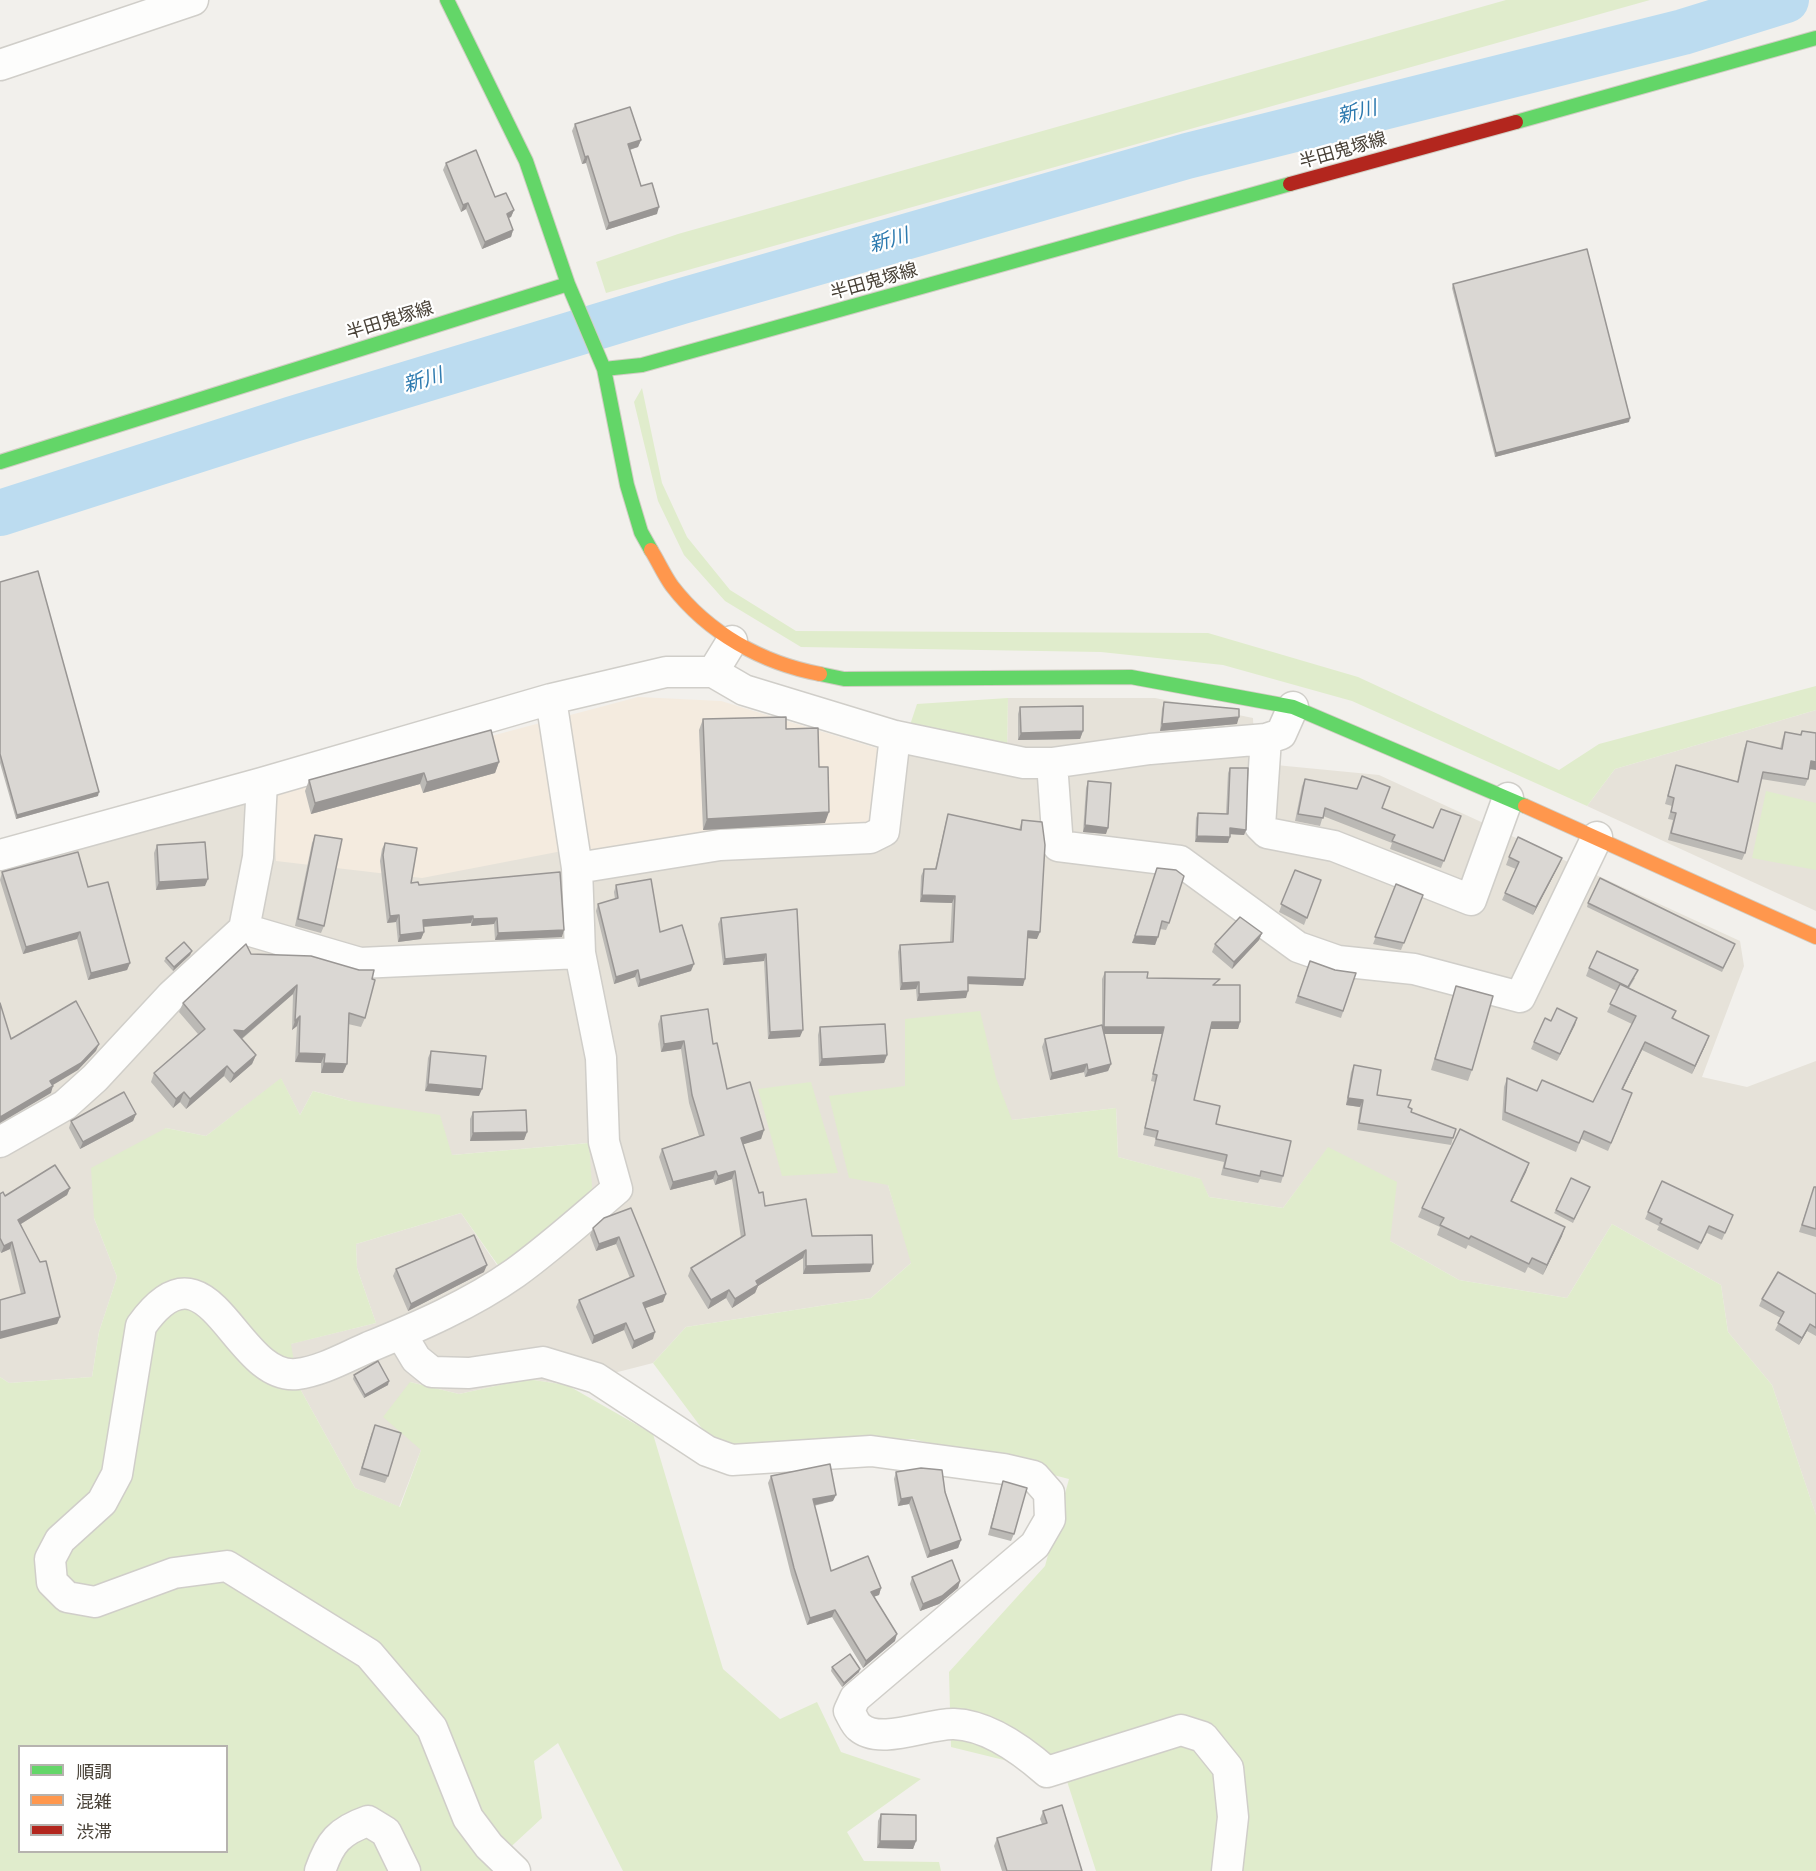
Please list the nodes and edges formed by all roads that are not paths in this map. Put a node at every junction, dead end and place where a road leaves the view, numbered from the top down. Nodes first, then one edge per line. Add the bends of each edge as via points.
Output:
1 (193, 0) edge
2 (447, 0) edge
3 (1816, 38) edge
4 (0, 64) edge
5 (568, 284) junction
6 (604, 369) junction
7 (0, 462) edge
8 (732, 641) junction
9 (713, 672) junction
10 (551, 699) junction
11 (1293, 707) junction
12 (896, 736) junction
13 (1266, 739) junction
14 (1052, 763) junction
15 (262, 783) junction
16 (1508, 798) junction
17 (1597, 837) junction
18 (0, 855) edge
19 (577, 868) junction
20 (244, 929) junction
21 (1816, 937) edge
22 (580, 953) junction
23 (0, 1142) edge
24 (401, 1334) junction
25 (321, 1871) edge
26 (405, 1871) edge
27 (515, 1871) edge
28 (1227, 1871) edge

1 - 4 street
2 - 5 main road via 526,161
3 - 6 main road, 半田鬼塚線 via 642,365
5 - 6 main road
5 - 7 main road, 半田鬼塚線
6 - 8 main road via 627,485 642,532 671,585 705,622
8 - 9 street
8 - 11 main road via 789,668 844,678 1131,677
9 - 10 street via 666,672
9 - 12 street via 744,690
10 - 15 street
10 - 19 street
11 - 13 street via 1281,734
11 - 16 main road
12 - 14 street via 1024,763
12 - 19 street via 884,831 870,838 720,845
13 - 14 street
13 - 16 street via 1260,826 1267,833 1334,846 1471,900
14 - 17 street via 1058,846 1180,861 1298,947 1338,961 1414,969 1520,997
15 - 18 street
15 - 20 street via 258,857
16 - 17 main road
17 - 21 main road
19 - 22 street
20 - 22 street via 360,963
20 - 23 street via 172,995 87,1085 64,1105
22 - 24 street via 601,1058 604,1142 617,1189 515,1273
24 - 27 street via 311,1372 287,1375 266,1365 207,1301 189,1294 168,1297 155,1306 141,1326 117,1474 102,1502 60,1540 50,1559 52,1582 67,1598 95,1602 174,1573 227,1566 369,1654 432,1728 468,1818
24 - 28 street via 416,1359 432,1372 470,1373 543,1362 596,1378 707,1451 732,1460 871,1451 1004,1468 1034,1476 1049,1493 1050,1519 1035,1545 855,1698 849,1711 859,1727 877,1736 953,1724 979,1730 1027,1755 1047,1772 1181,1730 1203,1737 1227,1768 1233,1817
25 - 26 street via 329,1847 349,1828 368,1821 386,1832

